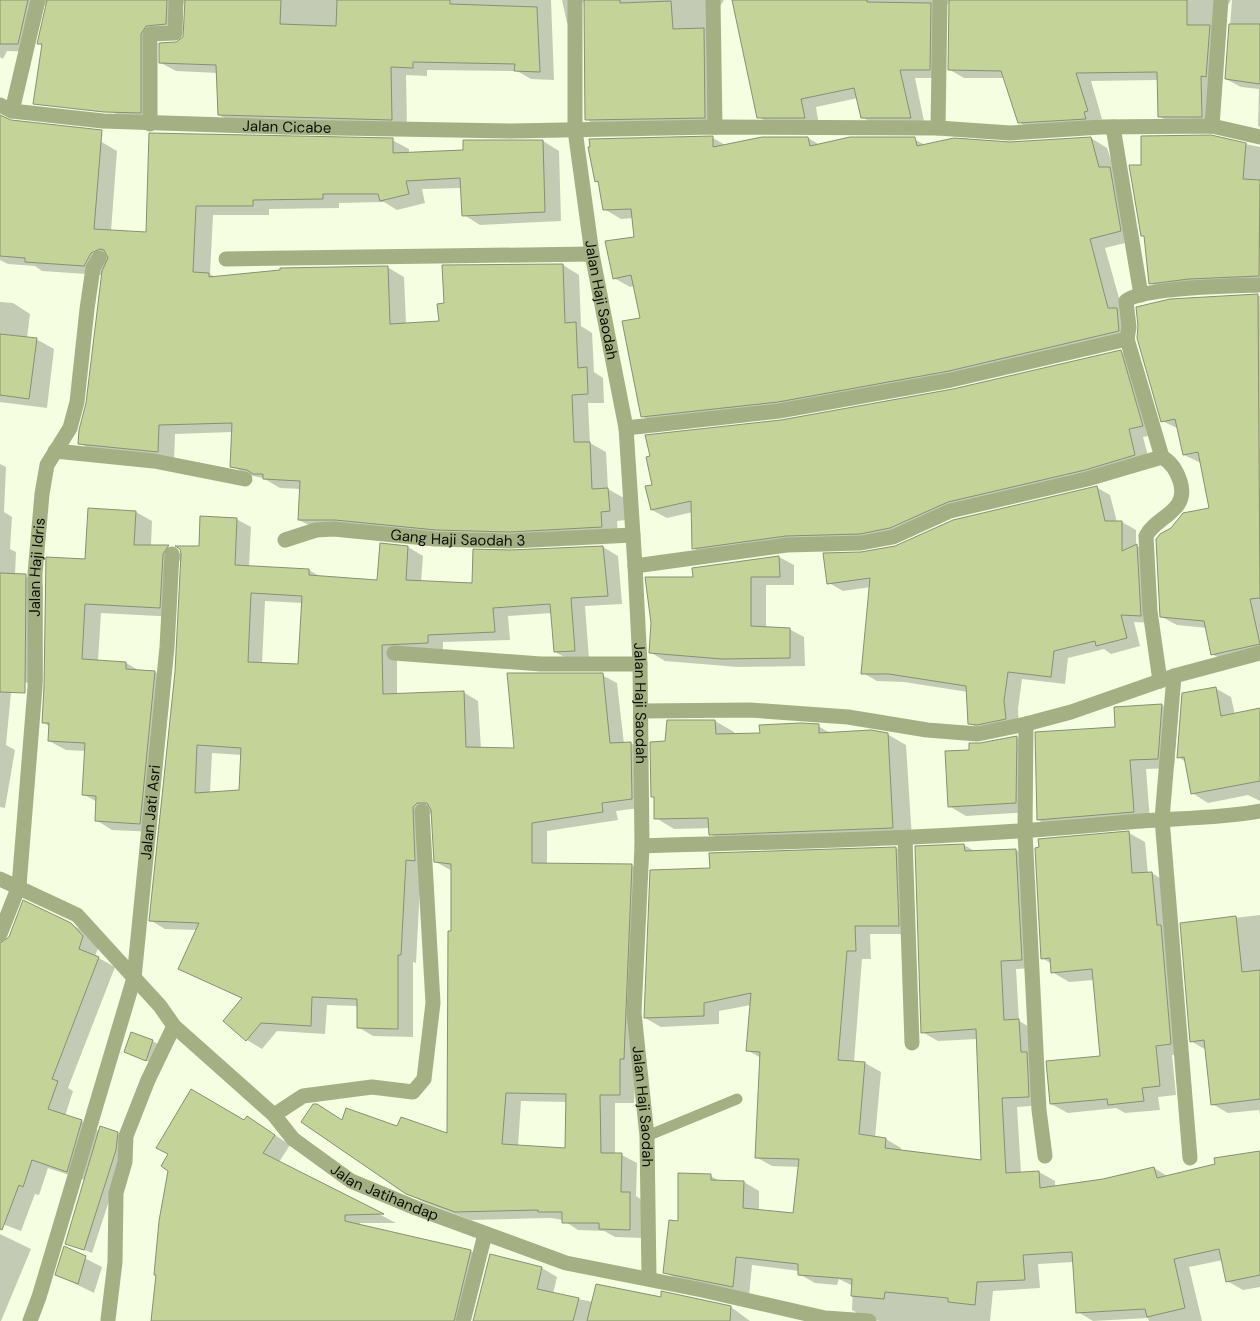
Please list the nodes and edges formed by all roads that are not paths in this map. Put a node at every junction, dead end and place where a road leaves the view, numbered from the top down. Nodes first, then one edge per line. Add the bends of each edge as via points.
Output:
1 (38, 0) edge
2 (176, 0) edge
3 (575, 0) edge
4 (713, 0) edge
5 (940, 0) edge
6 (1221, 0) edge
7 (6, 108) edge
8 (150, 124) junction
9 (1212, 126) junction
10 (715, 127) junction
11 (1113, 127) junction
12 (938, 128) junction
13 (575, 130) junction
14 (1260, 137) edge
15 (592, 254) junction
16 (99, 258) dead end
17 (226, 259) dead end
18 (1260, 285) edge
19 (1142, 295) junction
20 (1127, 339) junction
21 (626, 428) junction
22 (55, 451) junction
23 (1162, 456) junction
24 (245, 479) dead end
25 (633, 535) junction
26 (285, 540) dead end
27 (172, 554) dead end
28 (634, 566) junction
29 (394, 652) dead end
30 (1260, 653) edge
31 (640, 664) junction
32 (1167, 679) junction
33 (640, 711) junction
34 (1026, 724) junction
35 (1260, 810) edge
36 (422, 811) dead end
37 (1162, 819) junction
38 (1025, 832) junction
39 (905, 838) junction
40 (642, 846) junction
41 (0, 879) edge
42 (19, 886) junction
43 (0, 934) edge
44 (134, 978) junction
45 (174, 1026) junction
46 (912, 1043) dead end
47 (737, 1099) dead end
48 (274, 1115) junction
49 (647, 1136) junction
50 (1045, 1156) dead end
51 (1190, 1158) dead end
52 (485, 1234) junction
53 (649, 1278) junction
54 (108, 1320) edge
55 (825, 1320) edge
56 (30, 1321) edge
57 (463, 1321) edge
58 (869, 1321) edge

1 - 7 street
2 - 8 street via 175,33 150,34
3 - 13 street, Jalan Haji Saodah
4 - 10 street
5 - 12 street
6 - 9 street
7 - 8 street, Jalan Cicabe
8 - 13 street, Jalan Cicabe
9 - 11 street, Jalan Cicabe
9 - 14 street, Jalan Cicabe
10 - 12 street, Jalan Cicabe
10 - 13 street, Jalan Cicabe
11 - 12 street, Jalan Cicabe via 1010,133
11 - 19 street
13 - 15 street, Jalan Haji Saodah
15 - 17 street
15 - 21 street, Jalan Haji Saodah
16 - 22 street, Jalan Haji Idris via 93,268 77,402 70,428
18 - 19 street
19 - 20 street via 1126,301 1130,327
20 - 21 street via 951,380 798,408
20 - 23 street
21 - 25 street, Jalan Haji Saodah
22 - 24 street via 154,461
22 - 42 street, Jalan Haji Idris via 47,465 38,529 36,687
23 - 28 street via 1087,479 950,511 893,537 861,543 787,545
23 - 32 street via 1171,463 1182,488 1178,504 1162,522 1150,528 1146,536 1150,611
25 - 26 street, Gang Haji Saodah 3 via 510,541 435,540 334,529 316,530
25 - 28 street, Jalan Haji Saodah
27 - 44 street, Jalan Jati Asri via 167,647
28 - 31 street, Jalan Haji Saodah
29 - 31 street via 541,664
30 - 32 street
31 - 33 street, Jalan Haji Saodah
32 - 34 street
32 - 37 street
33 - 34 street via 750,710 978,734
33 - 40 street, Jalan Haji Saodah
34 - 38 street
35 - 37 street via 1236,815
36 - 48 street via 432,1003 424,1079 413,1092 372,1087 303,1096
37 - 38 street
37 - 51 street
38 - 39 street
38 - 50 street via 1039,1110
39 - 40 street
39 - 46 street
40 - 49 street, Jalan Haji Saodah via 634,1013
41 - 42 street, Jalan Jatihandap
42 - 43 street, Jalan Haji Idris
42 - 44 street, Jalan Jatihandap via 77,915
44 - 45 street, Jalan Jatihandap
44 - 56 street, Jalan Jati Asri
45 - 48 street, Jalan Jatihandap
45 - 54 street via 126,1136 125,1162 116,1193 115,1262
47 - 49 lane
48 - 52 street, Jalan Jatihandap via 293,1139 351,1181
49 - 53 street, Jalan Haji Saodah
52 - 53 street, Jalan Jatihandap via 566,1263
52 - 57 street
53 - 55 street, Jalan Jatihandap
55 - 58 street, Jalan Jatihandap

